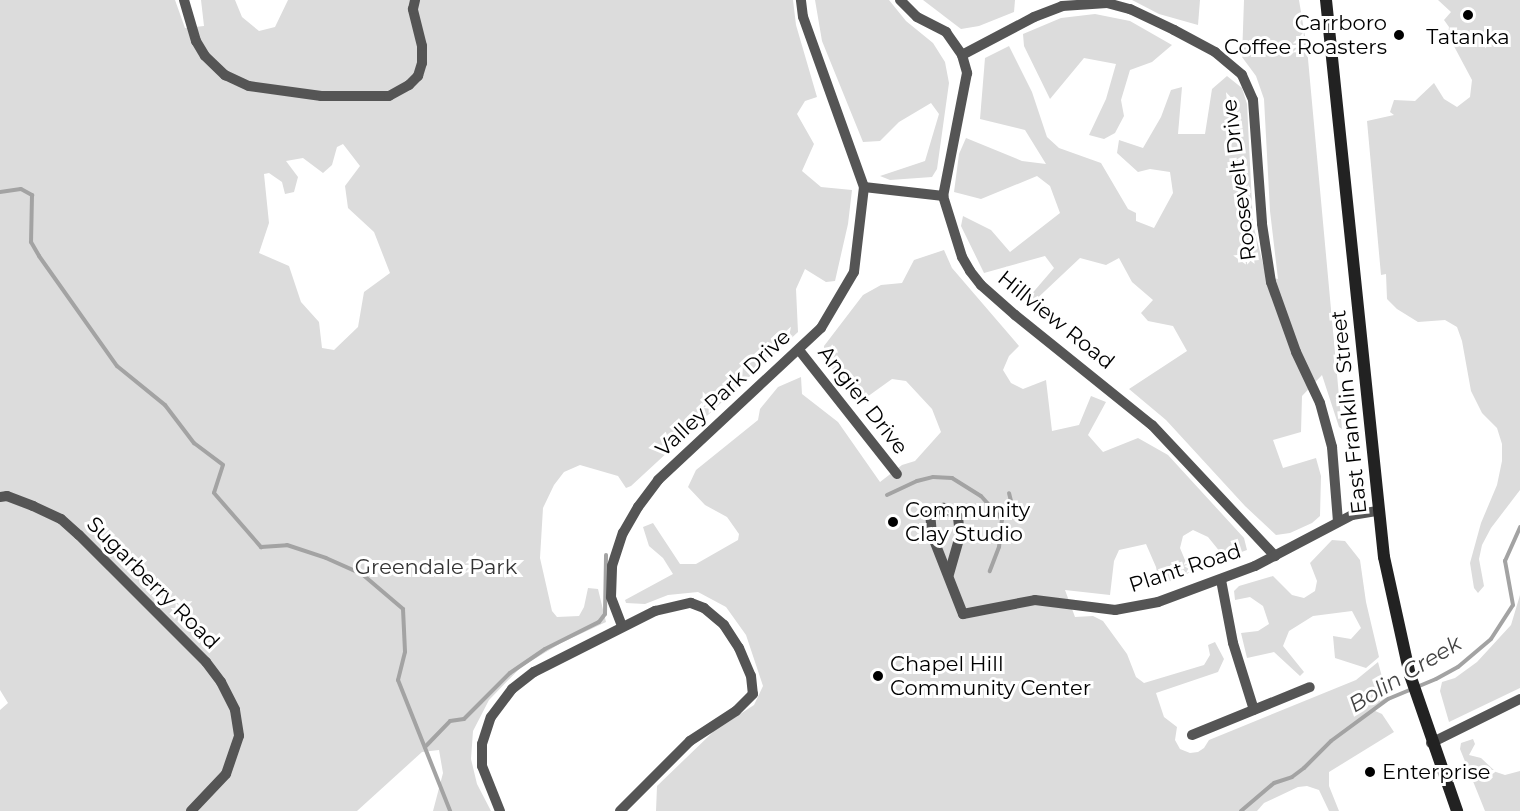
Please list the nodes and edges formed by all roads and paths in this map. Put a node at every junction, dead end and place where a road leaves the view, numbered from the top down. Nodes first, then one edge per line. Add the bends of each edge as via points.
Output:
1 (184, 0) edge
2 (415, 0) edge
3 (801, 0) edge
4 (900, 0) edge
5 (1326, 0) edge
6 (962, 55) junction
7 (864, 187) junction
8 (943, 196) junction
9 (799, 350) junction
10 (897, 474) dead end
11 (0, 497) edge
12 (1378, 511) junction
13 (1338, 522) junction
14 (1275, 556) junction
15 (949, 574) junction
16 (1221, 580) junction
17 (622, 626) junction
18 (1310, 687) dead end
19 (1520, 699) edge
20 (1254, 710) junction
21 (1192, 735) dead end
22 (1431, 743) junction
23 (191, 811) edge
24 (500, 811) edge
25 (620, 811) edge
26 (1457, 811) edge

1 - 2 street via 196,41 225,75 249,86 331,96 389,96 418,76 422,46 413,9
3 - 7 street, Valley Park Drive via 802,17
4 - 6 street via 917,17 946,32
5 - 12 main road, East Franklin Street
6 - 8 street, Hillview Road via 967,73
6 - 13 street, Roosevelt Drive via 1034,16 1062,6 1107,3 1130,9 1174,30 1215,52 1242,75 1253,100 1262,224 1271,282 1296,352 1320,403 1332,447
7 - 8 street
7 - 9 street, Valley Park Drive via 854,272 821,328
8 - 14 street, Hillview Road via 962,257 981,285 1152,425
9 - 10 street, Angier Drive
9 - 17 street, Valley Park Drive via 658,480 638,507 623,533 612,566 611,597
11 - 23 street, Sugarberry Road via 8,496 61,519 206,662 221,682 235,710 240,736 226,774
12 - 13 street, Plant Road via 1358,513
12 - 22 main road, East Franklin Street via 1388,579
13 - 14 street, Plant Road
14 - 16 street, Plant Road
15 - 15 street, Plant Road via 960,537 958,517 944,508 930,512 932,535
15 - 16 street, Plant Road via 963,614 1035,600 1095,609 1133,608
16 - 20 street via 1233,643
17 - 24 street via 534,672 496,706 482,754 485,776
17 - 25 street via 673,606 691,603 704,608 732,635 753,694 714,727 690,741
18 - 20 street
19 - 22 street
20 - 21 street
22 - 26 main road, East Franklin Street

